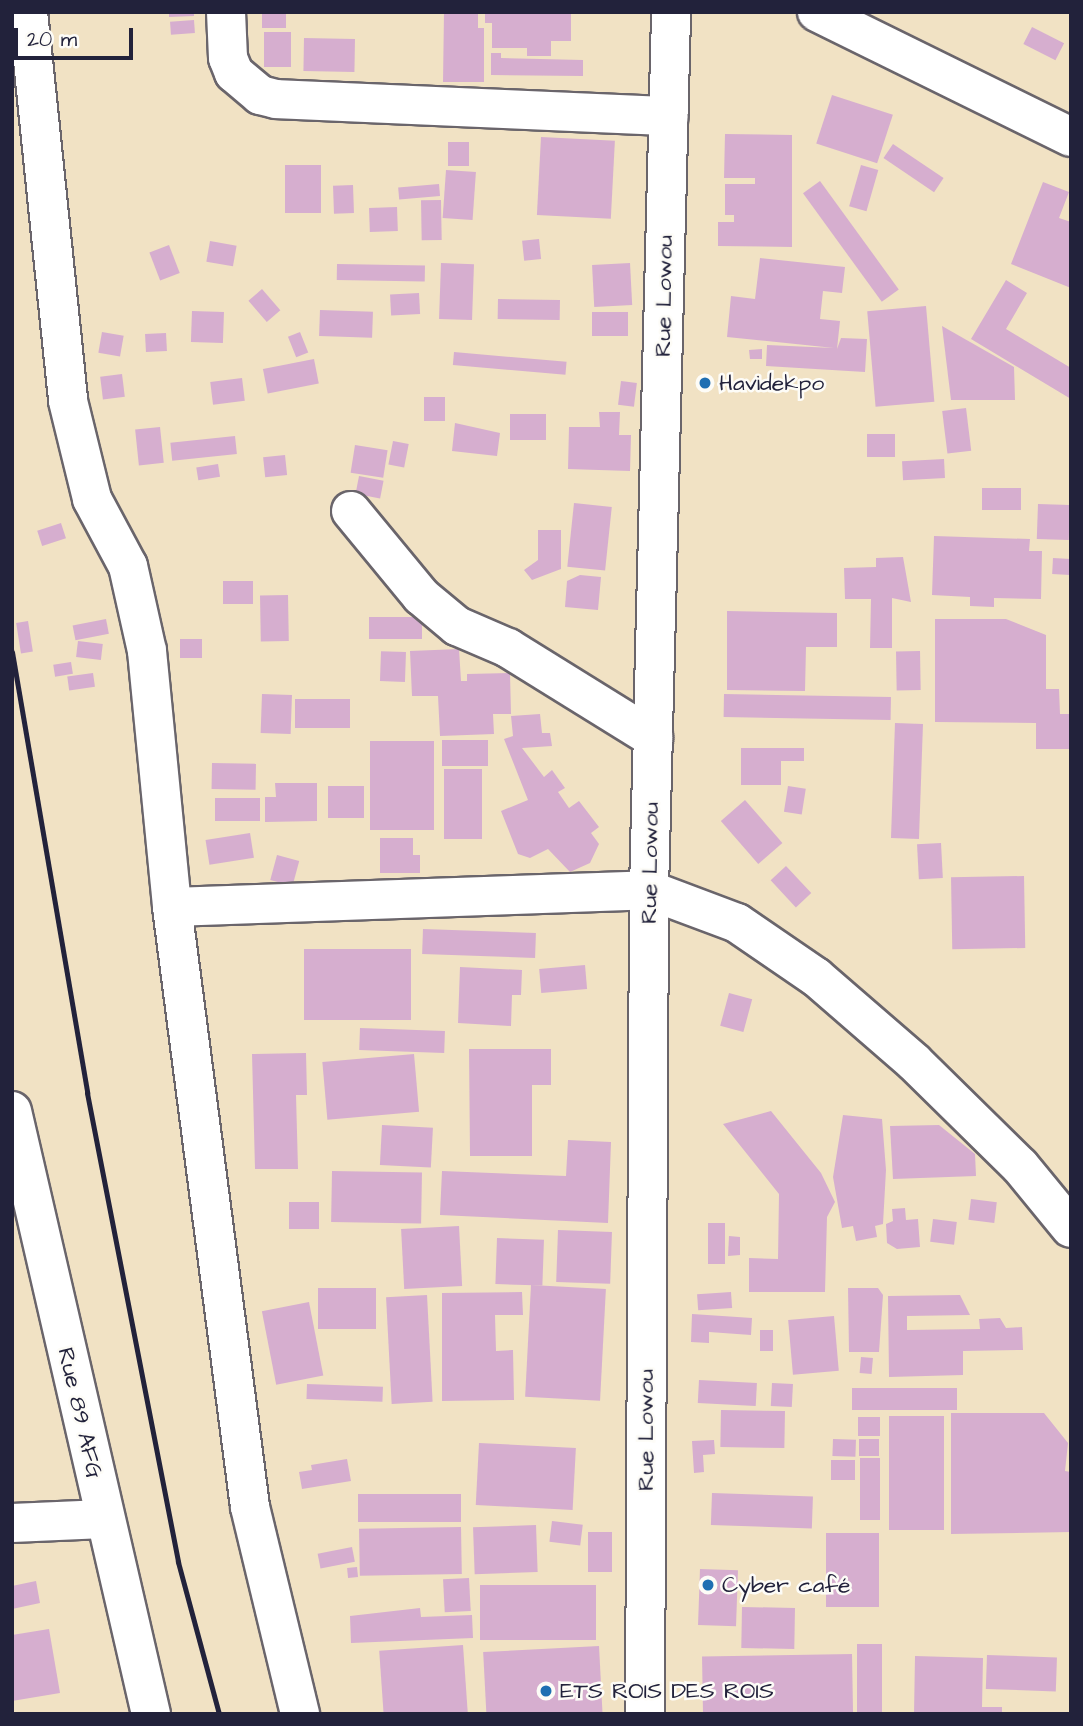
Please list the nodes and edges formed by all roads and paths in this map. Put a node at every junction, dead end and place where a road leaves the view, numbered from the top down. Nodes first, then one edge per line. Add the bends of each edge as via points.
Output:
1 (28, 12) edge
2 (226, 12) edge
3 (671, 12) edge
4 (827, 14) edge
5 (669, 116) junction
6 (1071, 137) edge
7 (351, 511) dead end
8 (653, 738) junction
9 (649, 890) junction
10 (172, 907) junction
11 (12, 1111) edge
12 (1071, 1228) edge
13 (104, 1519) junction
14 (12, 1523) edge
15 (151, 1714) edge
16 (300, 1714) edge
17 (645, 1714) edge

1 - 10 street via 68,401 92,499 128,566 147,652
2 - 5 street via 228,58 234,73 260,95 276,99
3 - 5 street, Rue Lowou
4 - 6 street
5 - 8 street, Rue Lowou
7 - 8 street via 421,596 457,626 508,648
8 - 9 street, Rue Lowou
9 - 10 street
9 - 12 street via 737,923 816,976 914,1062 1020,1166
9 - 17 street, Rue Lowou
10 - 16 street via 250,1507
11 - 13 street, Rue 89 AFG
13 - 14 street
13 - 15 street, Rue 89 AFG

